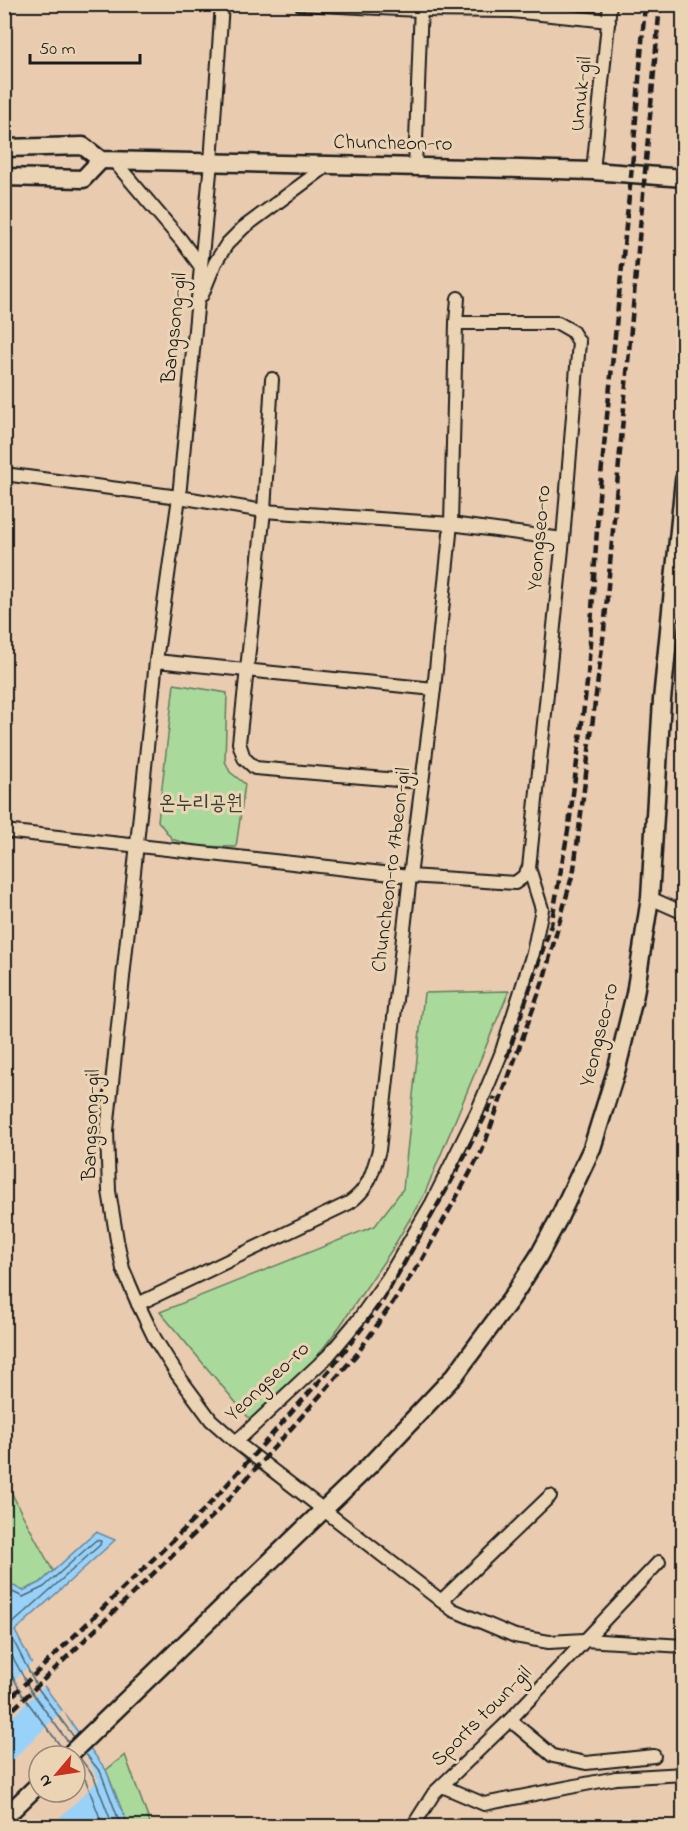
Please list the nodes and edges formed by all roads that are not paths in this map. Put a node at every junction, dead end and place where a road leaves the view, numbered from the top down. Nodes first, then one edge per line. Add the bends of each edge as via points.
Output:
1 (222, 4) edge
2 (300, 4) edge
3 (610, 4) edge
4 (328, 5) edge
5 (420, 7) edge
6 (512, 8) edge
7 (609, 21) junction
8 (4, 148) edge
9 (108, 160) junction
10 (211, 162) junction
11 (328, 165) junction
12 (415, 168) junction
13 (593, 171) junction
14 (4, 177) edge
15 (684, 178) edge
16 (201, 267) junction
17 (458, 298) dead end
18 (197, 307) junction
19 (456, 323) junction
20 (272, 379) dead end
21 (4, 474) edge
22 (684, 480) edge
23 (179, 497) junction
24 (264, 511) junction
25 (451, 524) junction
26 (563, 539) junction
27 (156, 661) junction
28 (247, 669) junction
29 (434, 689) junction
30 (422, 782) junction
31 (4, 831) edge
32 (136, 845) junction
33 (529, 868) junction
34 (410, 876) junction
35 (650, 898) junction
36 (684, 914) edge
37 (138, 1304) junction
38 (236, 1442) junction
39 (550, 1496) dead end
40 (324, 1508) junction
41 (659, 1562) dead end
42 (441, 1601) junction
43 (584, 1640) junction
44 (684, 1646) edge
45 (510, 1720) junction
46 (80, 1744) edge
47 (654, 1756) dead end
48 (684, 1774) edge
49 (442, 1786) junction
50 (27, 1796) edge
51 (4, 1818) edge
52 (413, 1827) edge

1 - 10 street, Bangsong-gil
2 - 4 street
3 - 7 street, Umuk-gil
4 - 5 street
5 - 6 street
5 - 12 street
6 - 7 street
7 - 13 street, Umuk-gil
8 - 9 street, Chuncheon-ro via 83,146
9 - 10 street, Chuncheon-ro
9 - 14 street via 83,179
9 - 16 street
10 - 11 street, Chuncheon-ro
10 - 16 street, Bangsong-gil
11 - 12 street, Chuncheon-ro
11 - 18 street via 227,244
12 - 13 street, Chuncheon-ro
13 - 15 street, Chuncheon-ro
16 - 18 street, Bangsong-gil
17 - 19 street, Chuncheon-ro 17beon-gil
18 - 23 street, Bangsong-gil
19 - 25 street, Chuncheon-ro 17beon-gil
19 - 26 street, Yeongseo-ro via 558,323 572,331 579,342
20 - 24 street
21 - 23 street
22 - 35 street, Yeongseo-ro via 662,699
23 - 24 street
23 - 27 street, Bangsong-gil
24 - 25 street
24 - 28 street
25 - 26 street
25 - 29 street, Chuncheon-ro 17beon-gil
26 - 33 street, Yeongseo-ro
27 - 28 street
27 - 32 street, Bangsong-gil
28 - 29 street
28 - 30 street via 239,743 244,758 255,768
29 - 30 street, Chuncheon-ro 17beon-gil
30 - 34 street, Chuncheon-ro 17beon-gil
31 - 32 street
32 - 34 street
32 - 37 street, Bangsong-gil via 107,1131 109,1191 117,1240 123,1269
33 - 34 street via 515,883
33 - 38 street, Yeongseo-ro via 542,909 533,953 501,1054 432,1203 388,1278 341,1341
34 - 37 street, Chuncheon-ro 17beon-gil via 379,1149 368,1185 339,1208
35 - 36 street
35 - 40 street, Yeongseo-ro via 629,1025 617,1068 592,1148 553,1230 511,1299 455,1375
37 - 38 street, Bangsong-gil via 177,1374 211,1420
38 - 40 street, Yeongseo-ro
39 - 42 street
40 - 42 street, Sports town-gil
40 - 46 street, Yeongseo-ro
41 - 43 street, Sports town-gil
42 - 43 street, Sports town-gil via 453,1610 515,1636 549,1642
43 - 44 street, Sports town-gil
43 - 45 street, Sports town-gil
45 - 47 street via 553,1756 586,1763
45 - 49 street, Sports town-gil
48 - 49 street via 616,1778 484,1804
49 - 52 street, Sports town-gil
50 - 51 street

